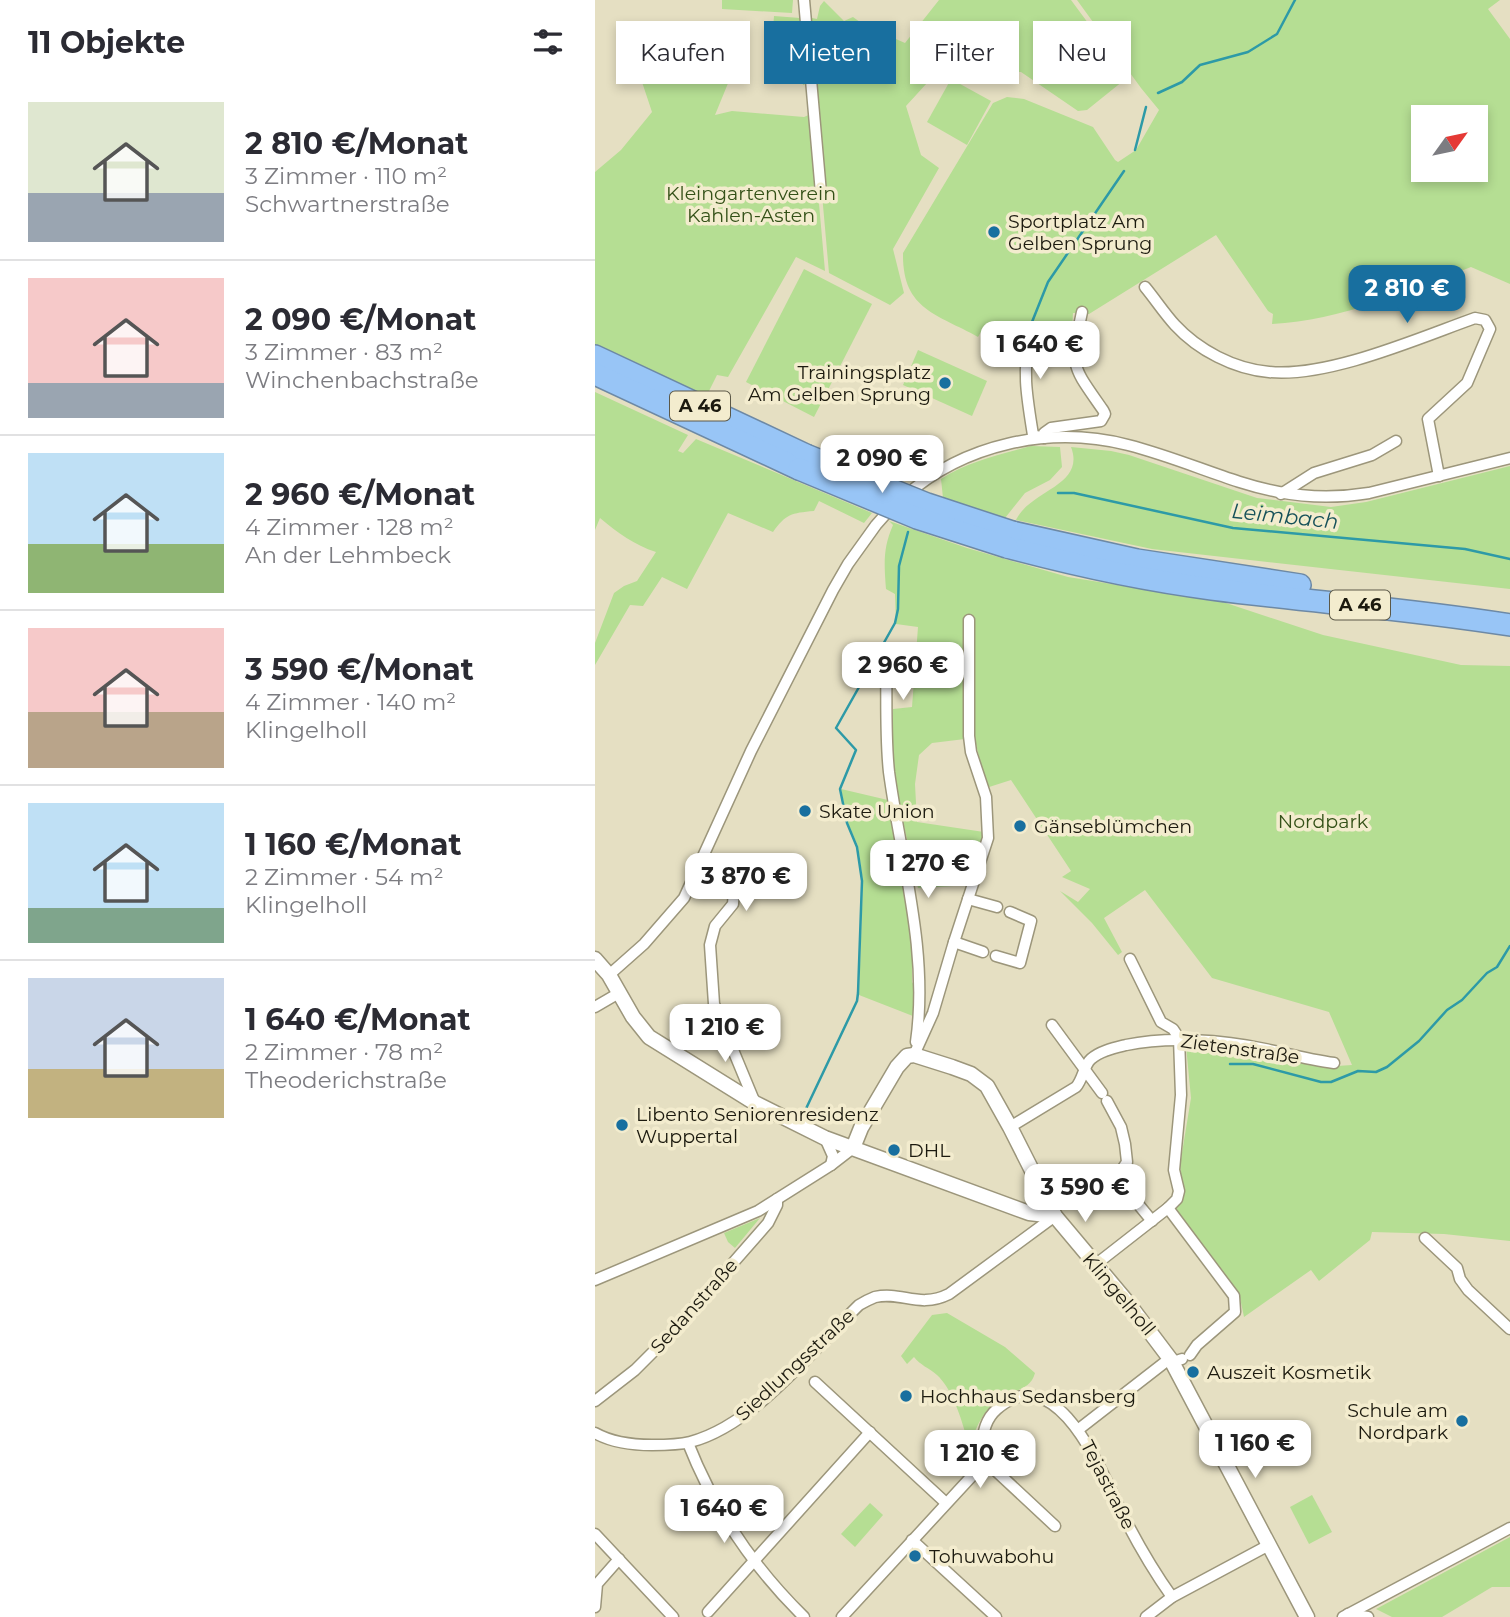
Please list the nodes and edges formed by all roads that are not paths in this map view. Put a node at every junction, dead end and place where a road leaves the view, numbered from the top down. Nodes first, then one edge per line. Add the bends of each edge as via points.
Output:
1 (804, 0) edge
2 (821, 193) dead end
3 (1145, 287) dead end
4 (1081, 312) dead end
5 (1030, 335) dead end
6 (595, 356) edge
7 (595, 374) edge
8 (1044, 438) junction
9 (1396, 441) dead end
10 (1510, 458) edge
11 (803, 462) junction
12 (1439, 476) junction
13 (1281, 494) junction
14 (1009, 540) junction
15 (1510, 615) edge
16 (969, 620) dead end
17 (1510, 625) edge
18 (886, 660) dead end
19 (734, 890) dead end
20 (968, 899) junction
21 (997, 907) dead end
22 (1010, 912) dead end
23 (954, 942) junction
24 (983, 952) dead end
25 (996, 956) dead end
26 (595, 959) edge
27 (1130, 959) dead end
28 (609, 975) junction
29 (619, 993) junction
30 (595, 1007) edge
31 (1052, 1025) dead end
32 (1179, 1038) junction
33 (914, 1055) junction
34 (1335, 1063) dead end
35 (1085, 1070) junction
36 (755, 1103) junction
37 (1010, 1127) junction
38 (862, 1128) junction
39 (825, 1138) junction
40 (853, 1147) junction
41 (831, 1165) junction
42 (777, 1199) junction
43 (1168, 1208) junction
44 (1055, 1216) junction
45 (1152, 1221) junction
46 (1425, 1238) dead end
47 (1095, 1265) junction
48 (595, 1280) edge
49 (1510, 1329) edge
50 (1181, 1358) junction
51 (797, 1367) junction
52 (595, 1401) edge
53 (1079, 1429) junction
54 (870, 1432) junction
55 (595, 1433) edge
56 (688, 1443) junction
57 (981, 1457) junction
58 (946, 1503) junction
59 (1055, 1526) dead end
60 (1510, 1528) edge
61 (597, 1540) edge
62 (912, 1540) junction
63 (1269, 1545) junction
64 (619, 1559) junction
65 (754, 1561) junction
66 (1172, 1597) junction
67 (595, 1607) edge
68 (708, 1612) dead end
69 (1345, 1616) edge
70 (673, 1617) edge
71 (804, 1617) edge
72 (842, 1617) edge
73 (996, 1617) edge
74 (1146, 1617) edge
75 (1307, 1617) edge
76 (1368, 1617) edge

1 - 2 street
3 - 12 street via 1175,325 1205,349 1268,372 1295,372 1353,360 1475,317 1485,320 1490,329 1467,383 1428,419
4 - 8 street via 1075,363 1104,418 1051,428
5 - 8 street via 1025,382 1033,435
6 - 11 highway, A 46
7 - 11 highway, A 46
8 - 13 street via 1126,444
8 - 28 street via 996,446 955,461 919,484 876,525 848,564 786,681 684,898
9 - 13 street via 1372,455 1314,473
10 - 12 street
11 - 14 highway, A 46, bridge via 927,505
12 - 13 street via 1347,497
14 - 15 highway, A 46
14 - 17 highway, A 46 via 1085,566 1210,589
16 - 20 street via 969,736 986,797 988,832
18 - 33 street via 889,770 914,913 920,1007
19 - 36 street via 733,904 715,926 710,945 714,1004
20 - 21 street
20 - 23 street
22 - 25 street via 1031,921 1020,963
23 - 24 street
23 - 33 street via 933,1013
26 - 28 street
27 - 32 street via 1161,1022
28 - 29 street
29 - 30 street
29 - 36 street via 649,1037
31 - 35 street
32 - 34 street, Zietenstraße
32 - 35 street, Zietenstraße via 1112,1048 1087,1062
32 - 43 street via 1181,1095 1174,1170 1179,1191
33 - 37 street, Klingelholl via 979,1079
33 - 38 street via 897,1068
35 - 37 street, Zietenstraße via 1076,1087
35 - 45 street via 1121,1127 1128,1156 1122,1175
36 - 39 street
37 - 44 street, Klingelholl
38 - 39 street
38 - 40 street
39 - 40 street
39 - 41 street via 833,1156
40 - 41 street
40 - 44 street via 1029,1213
41 - 42 street
42 - 48 street
42 - 52 street, Sedanstraße via 768,1223 669,1336
43 - 45 street
43 - 50 street via 1234,1296 1236,1307
44 - 47 street, Klingelholl
44 - 51 street, Siedlungsstraße via 935,1301 875,1297 859,1304
45 - 47 street
46 - 49 street via 1457,1268 1468,1290
47 - 50 street, Klingelholl
50 - 53 street
50 - 63 street, Klingelholl
51 - 54 street
51 - 56 street, Siedlungsstraße via 733,1424
53 - 57 street, Tejastraße via 1048,1402 1034,1396 1014,1397 986,1423
53 - 66 street, Tejastraße via 1150,1567
54 - 58 street
54 - 65 street
55 - 56 street, Siedlungsstraße via 630,1444
56 - 65 street via 709,1491
57 - 58 street via 971,1476
57 - 59 street
58 - 62 street
60 - 69 street
61 - 64 street
62 - 72 street
62 - 73 street
63 - 66 street
63 - 75 street, Klingelholl
64 - 67 street via 597,1584
64 - 70 street
65 - 68 street
65 - 71 street
66 - 74 street
69 - 76 street

